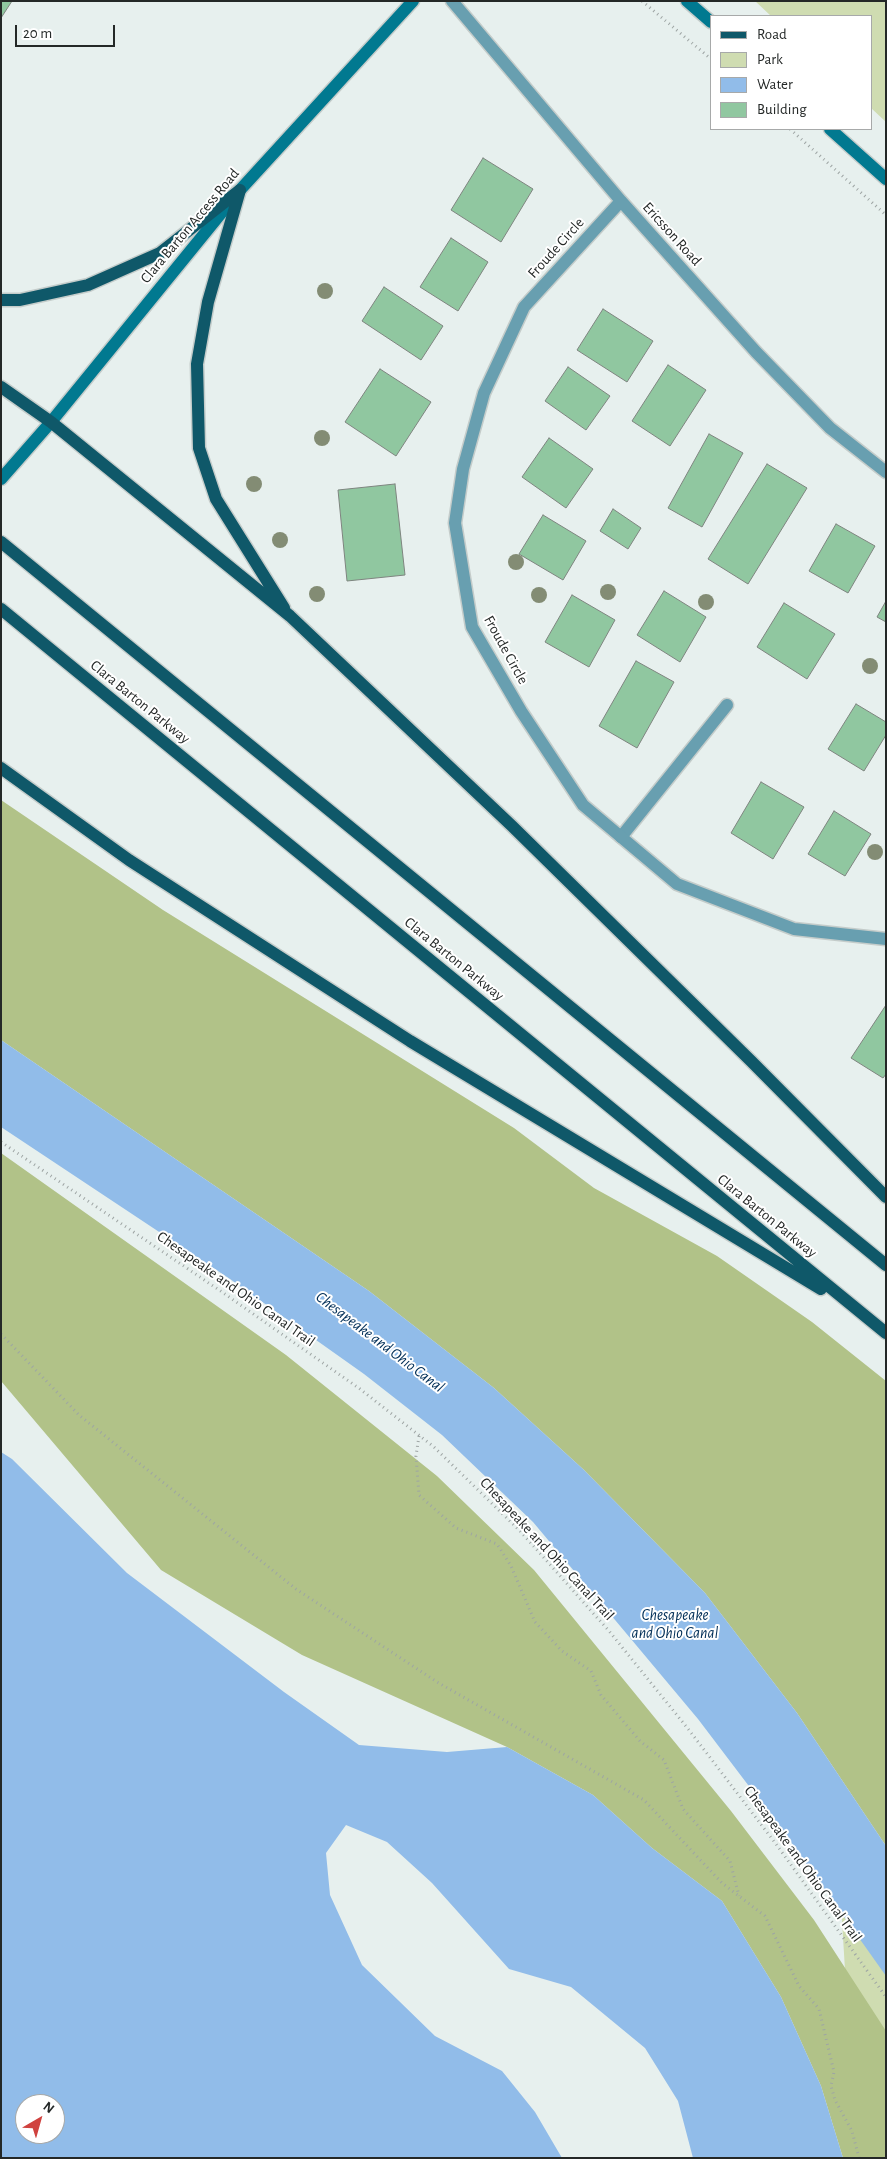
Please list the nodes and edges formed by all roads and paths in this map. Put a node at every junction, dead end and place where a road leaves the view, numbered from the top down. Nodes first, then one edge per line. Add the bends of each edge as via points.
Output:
1 (413, 1) edge
2 (452, 1) edge
3 (642, 1) edge
4 (687, 1) edge
5 (710, 21) edge
6 (710, 58) edge
7 (791, 130) edge
8 (831, 130) edge
9 (886, 179) edge
10 (240, 190) junction
11 (621, 201) junction
12 (886, 215) edge
13 (1, 300) edge
14 (1, 388) edge
15 (51, 422) junction
16 (886, 472) edge
17 (1, 480) edge
18 (1, 542) edge
19 (1, 610) edge
20 (290, 616) junction
21 (727, 705) dead end
22 (1, 768) edge
23 (622, 837) junction
24 (886, 939) edge
25 (1, 1142) edge
26 (886, 1197) edge
27 (886, 1265) edge
28 (860, 1312) junction
29 (886, 1333) edge
30 (1, 1334) edge
31 (419, 1436) junction
32 (740, 1897) junction
33 (886, 1997) edge
34 (859, 2158) edge

1 - 10 main road, Clara Barton Access Road
2 - 11 street, Ericsson Road
3 - 6 path
4 - 5 main road
7 - 12 path
8 - 9 main road
10 - 13 main road via 160,253 88,285 20,300
10 - 15 main road, Clara Barton Access Road
10 - 20 main road via 208,302 199,355 199,448 216,499
11 - 16 street, Ericsson Road via 756,352 830,428
11 - 23 street, Froude Circle via 524,307 484,393 463,469 455,523 472,627 521,711 584,805
14 - 15 main road
15 - 17 main road, Clara Barton Access Road
15 - 20 main road
18 - 27 main road
19 - 28 main road, Clara Barton Parkway
20 - 26 main road via 512,826
21 - 23 street
22 - 28 main road via 128,860 410,1041
23 - 24 street, Froude Circle via 677,884 695,891 794,929
25 - 31 path, Chesapeake and Ohio Canal Trail via 222,1292
28 - 29 main road, Clara Barton Parkway
30 - 32 path via 79,1415 296,1589 437,1682 644,1800 722,1883
31 - 32 path via 416,1456 419,1496 456,1528 497,1544 511,1566 535,1622 562,1651 591,1671 601,1695 640,1741 664,1760 683,1809 730,1861
31 - 33 path, Chesapeake and Ohio Canal Trail via 520,1532 609,1631 776,1844
32 - 34 path via 766,1916 799,1986 819,2009 834,2072 835,2100 852,2132

